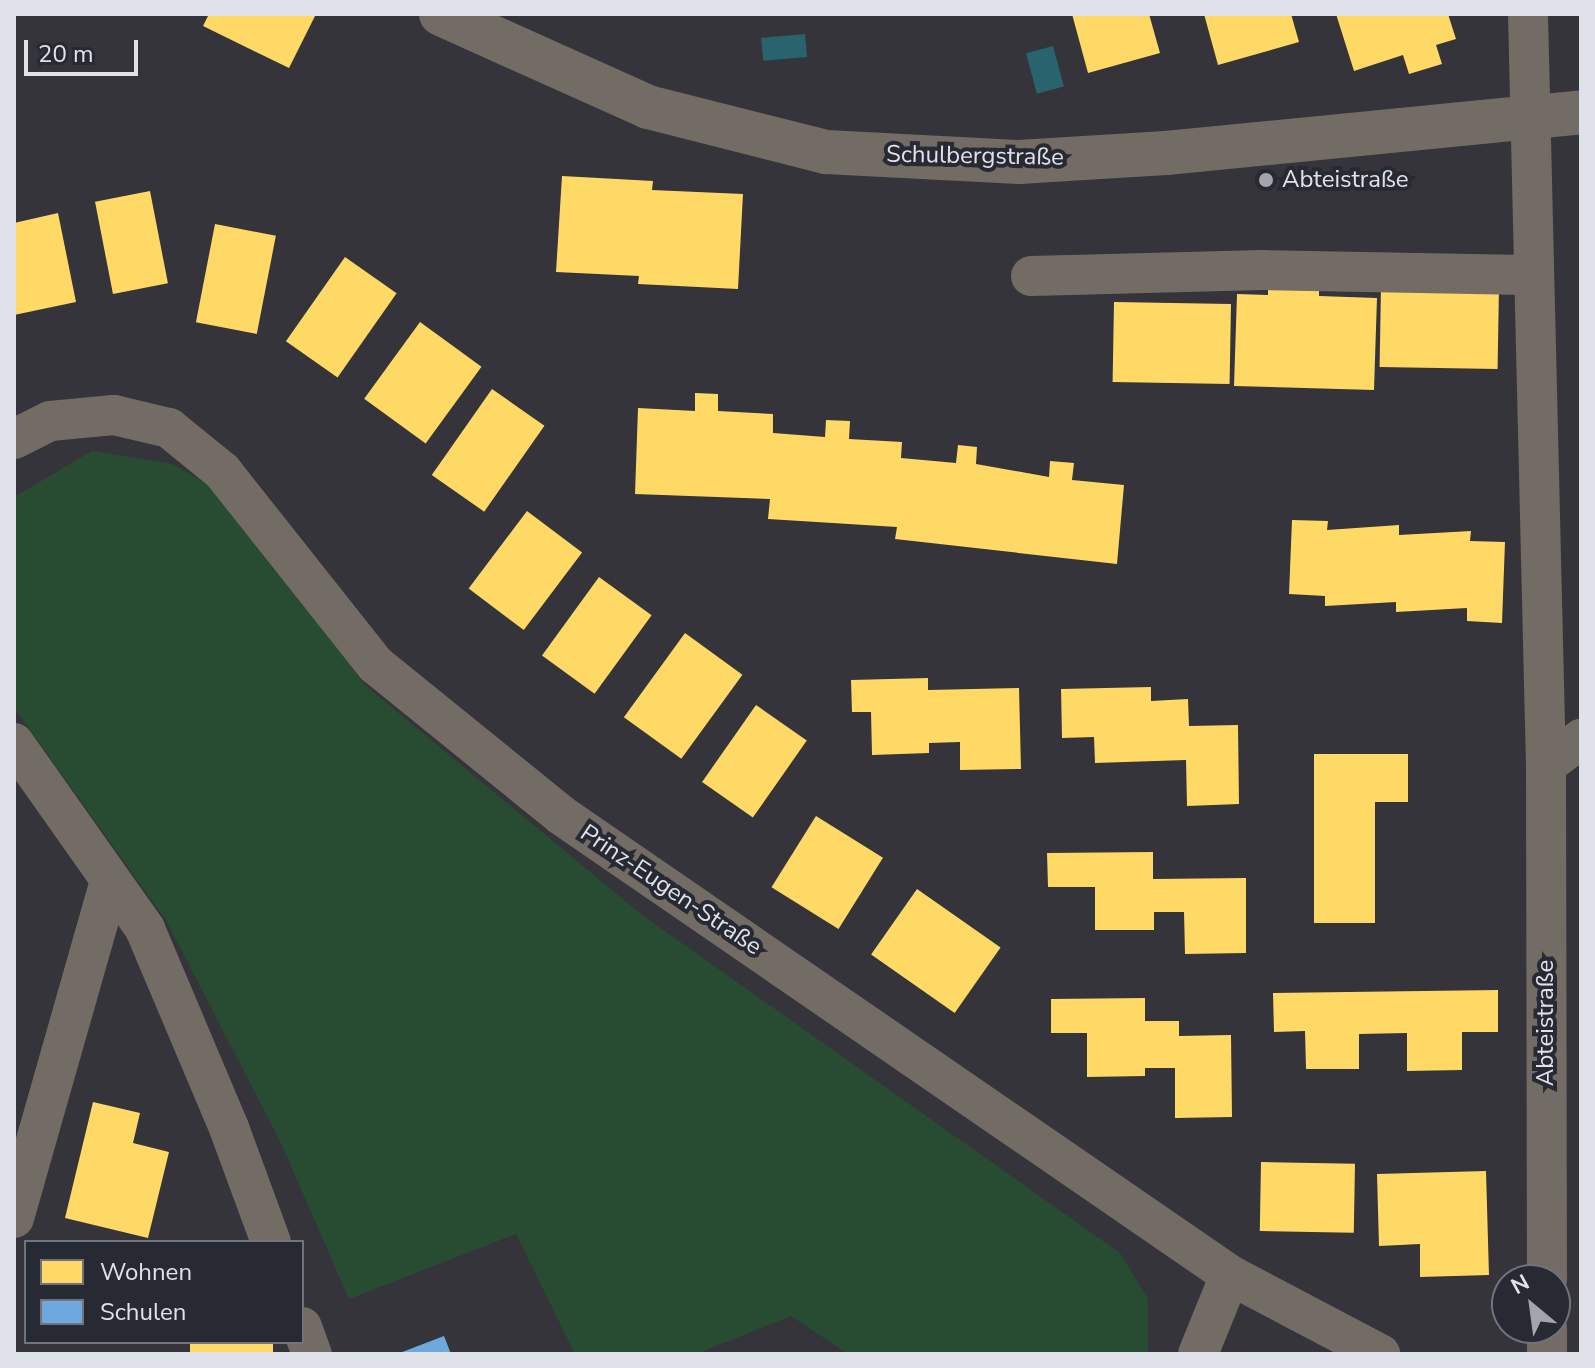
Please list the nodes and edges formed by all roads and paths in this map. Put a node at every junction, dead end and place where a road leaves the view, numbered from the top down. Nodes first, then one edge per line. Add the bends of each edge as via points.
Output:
1 (441, 14) edge
2 (1528, 14) edge
3 (1581, 112) edge
4 (1534, 113) junction
5 (1532, 275) junction
6 (1031, 276) dead end
7 (14, 439) edge
8 (1581, 739) edge
9 (14, 743) edge
10 (1546, 765) junction
11 (110, 880) junction
12 (14, 1218) edge
13 (270, 1240) edge
14 (1547, 1264) edge
15 (1230, 1275) junction
16 (304, 1332) edge
17 (312, 1354) edge
18 (1198, 1354) edge
19 (1380, 1354) edge

1 - 4 street, Schulbergstraße via 648,107 826,152 1034,161 1166,153
2 - 4 street, Abteistraße
3 - 4 street, Schulbergstraße
4 - 5 street, Abteistraße
5 - 6 street via 1263,270
5 - 10 street, Abteistraße
7 - 15 street, Prinz-Eugen-Straße via 50,421 114,415 169,428 222,471 376,665 561,815
8 - 10 street
9 - 11 street
10 - 14 street, Abteistraße
11 - 12 street
11 - 13 street via 145,929
15 - 18 street
15 - 19 street, Prinz-Eugen-Straße
16 - 17 street

